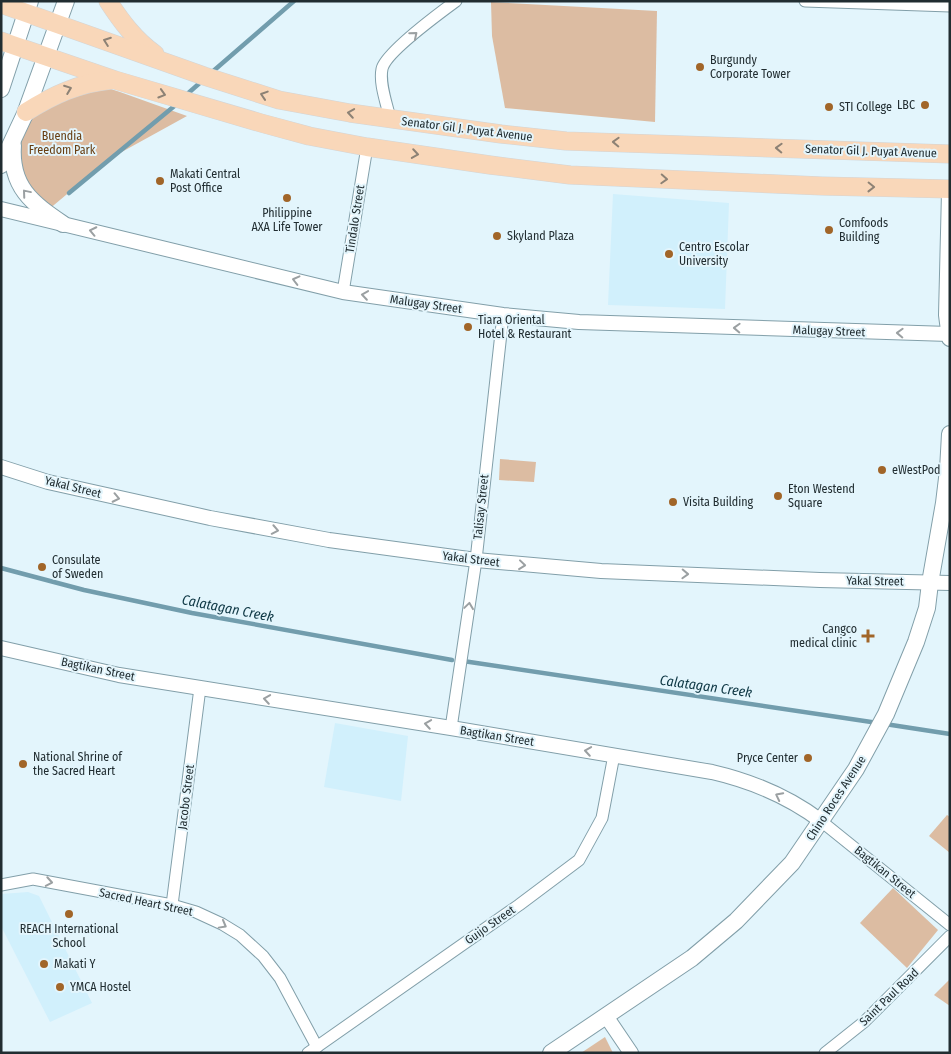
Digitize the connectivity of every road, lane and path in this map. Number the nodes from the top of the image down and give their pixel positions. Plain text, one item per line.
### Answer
1 (66, 1) edge
2 (108, 1) edge
3 (456, 1) edge
4 (805, 1) edge
5 (1, 4) edge
6 (950, 6) edge
7 (28, 7) edge
8 (59, 24) junction
9 (9, 44) edge
10 (47, 56) junction
11 (170, 64) junction
12 (115, 80) junction
13 (1, 89) edge
14 (26, 112) junction
15 (390, 119) junction
16 (13, 141) junction
17 (367, 147) junction
18 (950, 154) edge
19 (1, 165) edge
20 (950, 190) edge
21 (1, 209) edge
22 (63, 224) junction
23 (343, 292) junction
24 (503, 315) junction
25 (949, 335) edge
26 (950, 434) edge
27 (1, 467) edge
28 (476, 560) junction
29 (930, 582) junction
30 (950, 583) edge
31 (1, 648) edge
32 (200, 688) junction
33 (451, 728) junction
34 (614, 755) junction
35 (821, 821) junction
36 (1, 885) edge
37 (172, 905) junction
38 (950, 926) edge
39 (950, 936) edge
40 (606, 1016) junction
41 (313, 1050) edge
42 (551, 1053) edge
43 (630, 1053) edge
44 (825, 1053) edge

1 - 8 main road
2 - 11 main road
15 -> 3 street
4 - 6 street
5 - 7 main road, Senator Gil J. Puyat Avenue
7 - 8 main road, Senator Gil J. Puyat Avenue
7 - 9 main road
8 - 10 main road
11 -> 8 main road, Senator Gil J. Puyat Avenue
9 - 10 main road
9 - 13 main road
10 - 12 main road
10 - 14 main road
15 -> 11 main road, Senator Gil J. Puyat Avenue
14 -> 12 main road
12 -> 17 main road
14 - 16 main road
18 -> 15 main road, Senator Gil J. Puyat Avenue
16 - 19 main road
22 -> 16 main road
17 -> 20 main road
17 - 23 street, Tindalo Street
20 - 25 main road
21 - 22 street, Malugay Street
23 -> 22 street, Malugay Street
24 -> 23 street, Malugay Street
25 -> 24 street, Malugay Street
24 - 28 street, Talisay Street
26 - 29 main road, Chino Roces Avenue
27 -> 28 street, Yakal Street
28 -> 29 street, Yakal Street
33 -> 28 street, Talisay Street
29 - 30 street, Yakal Street
29 - 35 main road, Chino Roces Avenue
31 - 32 street, Bagtikan Street
33 -> 32 street, Bagtikan Street
32 - 37 street, Jacobo Street
34 -> 33 street, Bagtikan Street
35 -> 34 street, Bagtikan Street
34 - 41 street, Guijo Street
35 - 38 street, Bagtikan Street
35 - 40 main road, Chino Roces Avenue
36 -> 37 street, Sacred Heart Street
37 -> 41 street, Sacred Heart Street
39 - 44 street, Saint Paul Road
40 - 42 main road, Chino Roces Avenue
40 - 43 street

